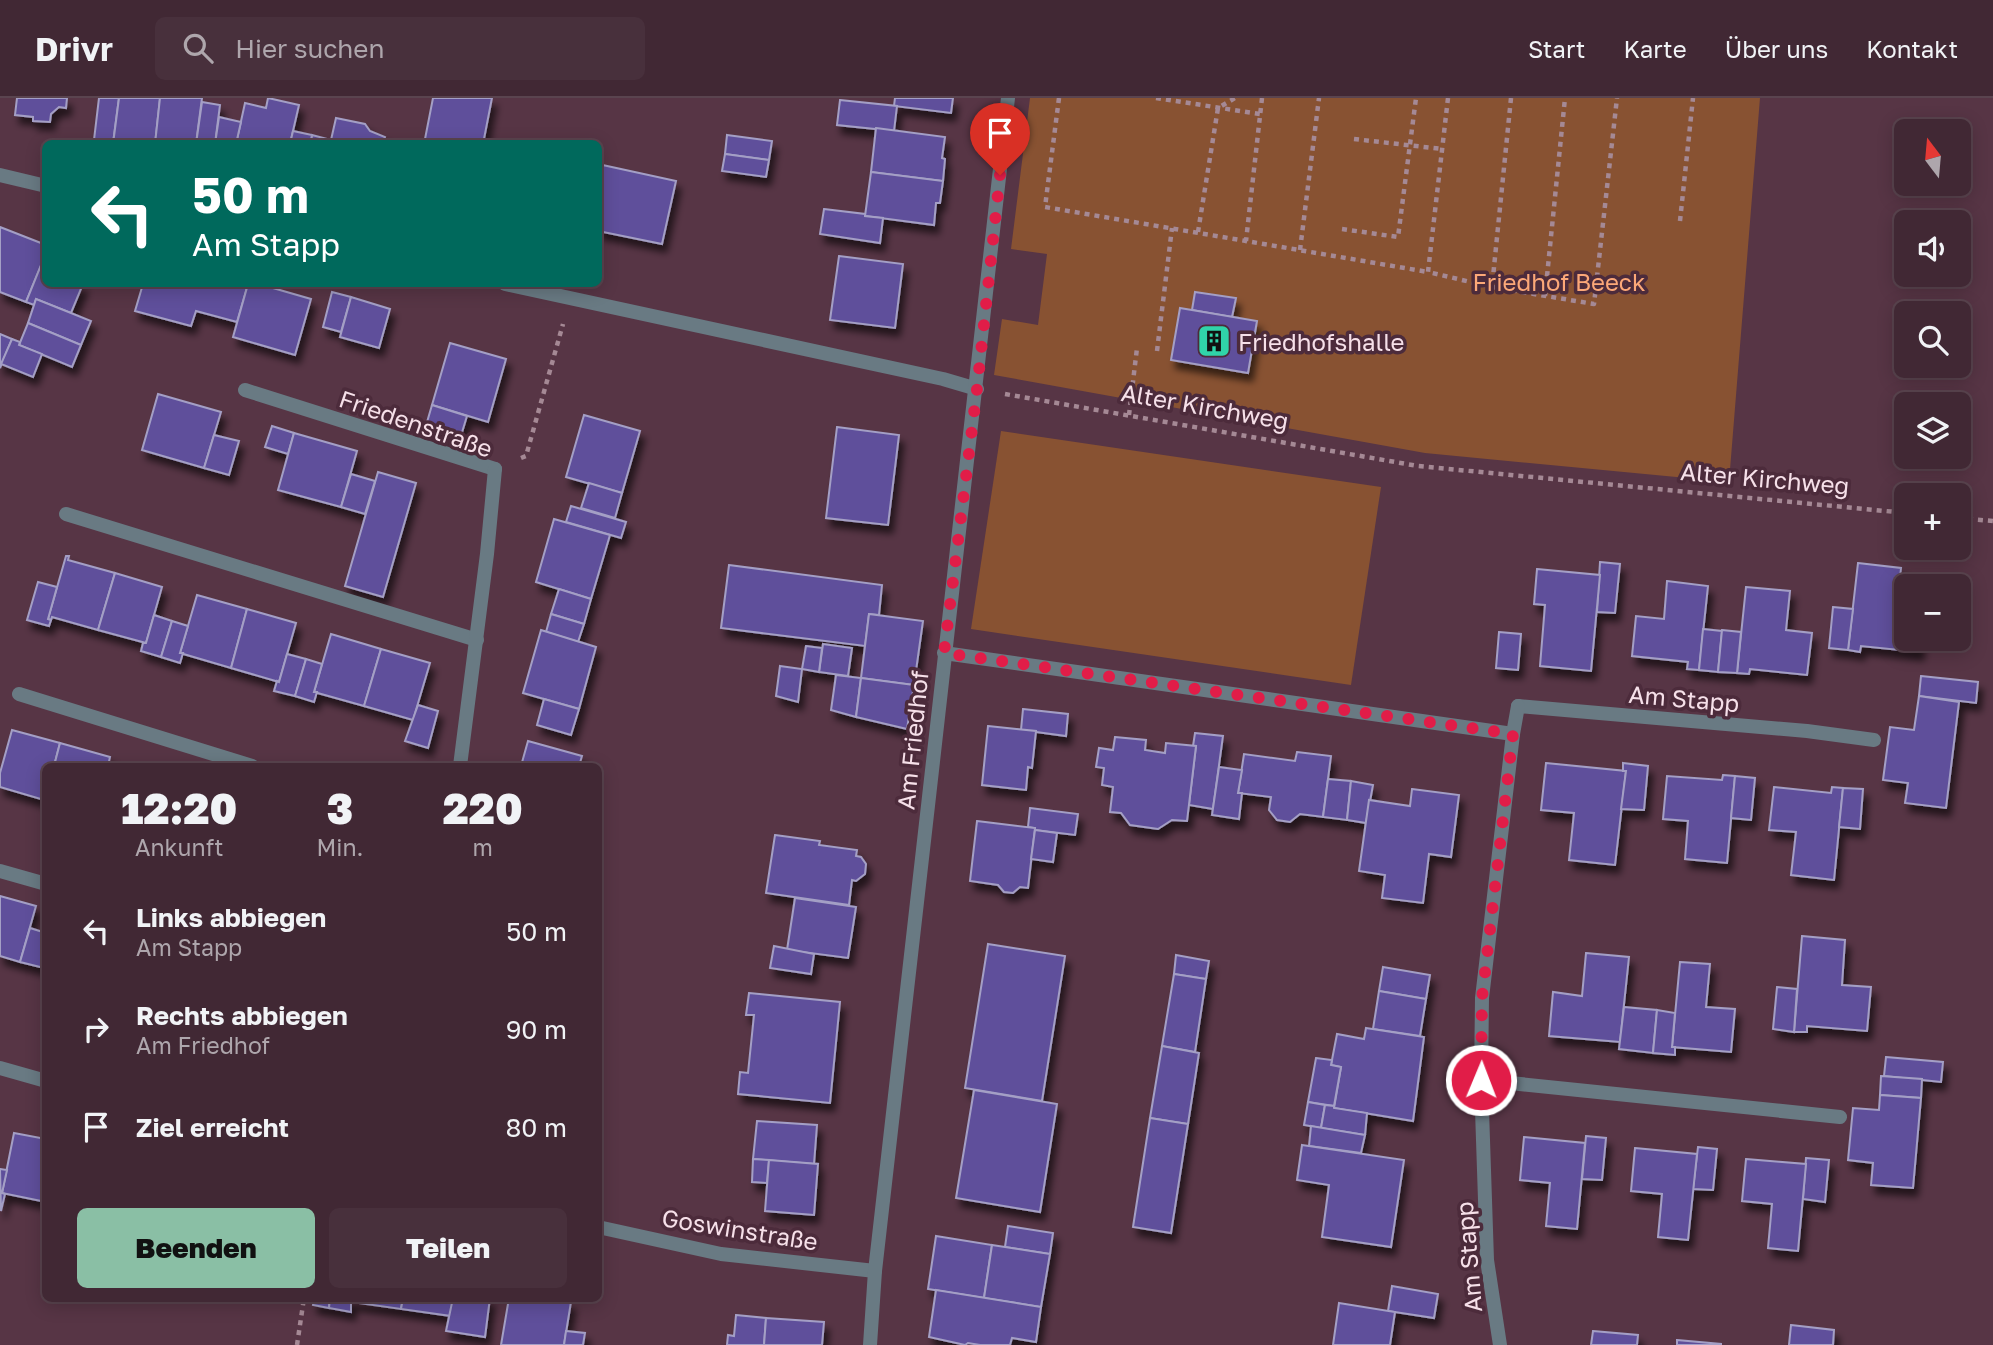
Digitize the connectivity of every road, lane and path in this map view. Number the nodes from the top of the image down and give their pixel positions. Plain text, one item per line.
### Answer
1 (1008, 98) edge
2 (1059, 98) edge
3 (1156, 98) edge
4 (1235, 98) edge
5 (1262, 98) edge
6 (1319, 98) edge
7 (1416, 98) edge
8 (1448, 98) edge
9 (1511, 98) edge
10 (1565, 98) edge
11 (1617, 98) edge
12 (1693, 98) edge
13 (1218, 108) junction
14 (1260, 114) junction
15 (1354, 139) dead end
16 (1410, 146) junction
17 (1442, 149) junction
18 (0, 175) edge
19 (42, 185) edge
20 (1680, 221) dead end
21 (1172, 228) junction
22 (1342, 229) dead end
23 (1198, 233) junction
24 (1246, 241) junction
25 (1300, 250) junction
26 (1428, 272) junction
27 (519, 287) edge
28 (1492, 287) junction
29 (1545, 296) junction
30 (572, 298) junction
31 (1137, 348) dead end
32 (1157, 351) dead end
33 (977, 389) junction
34 (245, 390) dead end
35 (1129, 415) junction
36 (495, 469) junction
37 (1894, 512) edge
38 (66, 514) dead end
39 (1971, 519) edge
40 (1993, 521) edge
41 (477, 640) junction
42 (944, 653) junction
43 (19, 694) dead end
44 (1513, 734) junction
45 (1874, 740) dead end
46 (242, 763) edge
47 (460, 763) edge
48 (0, 872) edge
49 (42, 883) edge
50 (0, 1068) edge
51 (42, 1080) edge
52 (1481, 1080) junction
53 (1840, 1117) dead end
54 (602, 1228) edge
55 (875, 1271) junction
56 (303, 1302) edge
57 (297, 1345) edge
58 (870, 1345) edge
59 (1500, 1345) edge

1 - 33 street, Am Friedhof
2 - 21 path
3 - 13 path
4 - 13 path
5 - 14 path
6 - 25 path
7 - 16 path
8 - 17 path
9 - 28 path
10 - 29 path
11 - 29 path
12 - 20 path
13 - 14 path
13 - 23 path
14 - 24 path
15 - 16 path
16 - 17 path
16 - 22 path
17 - 26 path
18 - 19 street
21 - 23 path
21 - 32 path
23 - 24 path
24 - 25 path
25 - 26 path
26 - 28 path
27 - 30 street
28 - 29 path
30 - 33 street
30 - 36 path
31 - 35 path
33 - 35 path, Alter Kirchweg
33 - 42 street, Am Friedhof
34 - 36 street, Friedenstraße
35 - 37 path, Alter Kirchweg
36 - 41 street, Friedenstraße
38 - 41 street
39 - 40 path
41 - 47 street, Friedenstraße
42 - 44 street
42 - 55 street, Am Friedhof
43 - 46 street
44 - 45 street, Am Stapp
44 - 52 street, Am Stapp
48 - 49 street
50 - 51 street
52 - 53 street
52 - 59 street, Am Stapp
54 - 55 street, Goswinstraße
55 - 58 street, Am Friedhof
56 - 57 path

